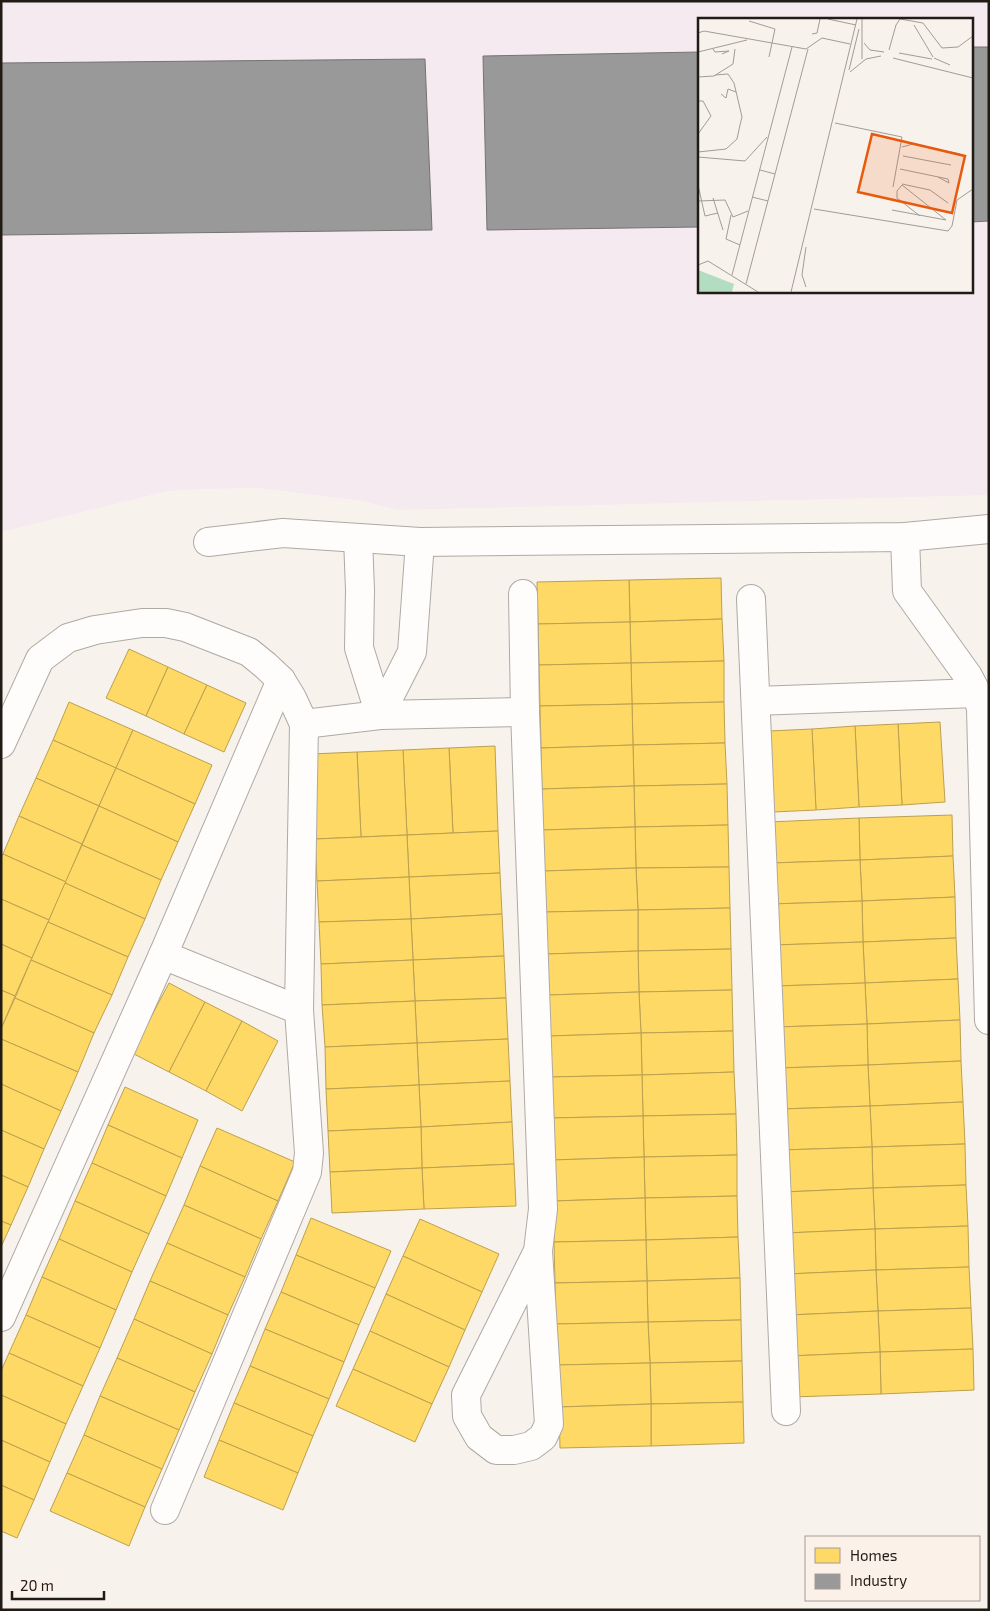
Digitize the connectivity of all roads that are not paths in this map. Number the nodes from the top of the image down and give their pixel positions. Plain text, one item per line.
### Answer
1 (989, 529) edge
2 (904, 537) junction
3 (358, 538) junction
4 (208, 542) dead end
5 (420, 542) junction
6 (523, 594) dead end
7 (751, 599) dead end
8 (281, 680) junction
9 (977, 694) junction
10 (756, 701) junction
11 (526, 712) junction
12 (380, 715) junction
13 (304, 724) junction
14 (1, 744) edge
15 (163, 955) junction
16 (299, 1010) junction
17 (989, 1020) edge
18 (538, 1251) junction
19 (1, 1317) edge
20 (786, 1411) dead end
21 (166, 1510) dead end

1 - 2 street
2 - 5 street
2 - 9 street
3 - 4 street
3 - 5 street
3 - 12 street
5 - 12 street
6 - 11 street
7 - 10 street
8 - 13 street
8 - 14 street
8 - 15 street
9 - 10 street
9 - 17 street
10 - 20 street
11 - 12 street
11 - 18 street
12 - 13 street
13 - 16 street
15 - 16 street
15 - 19 street
16 - 21 street
18 - 18 street

